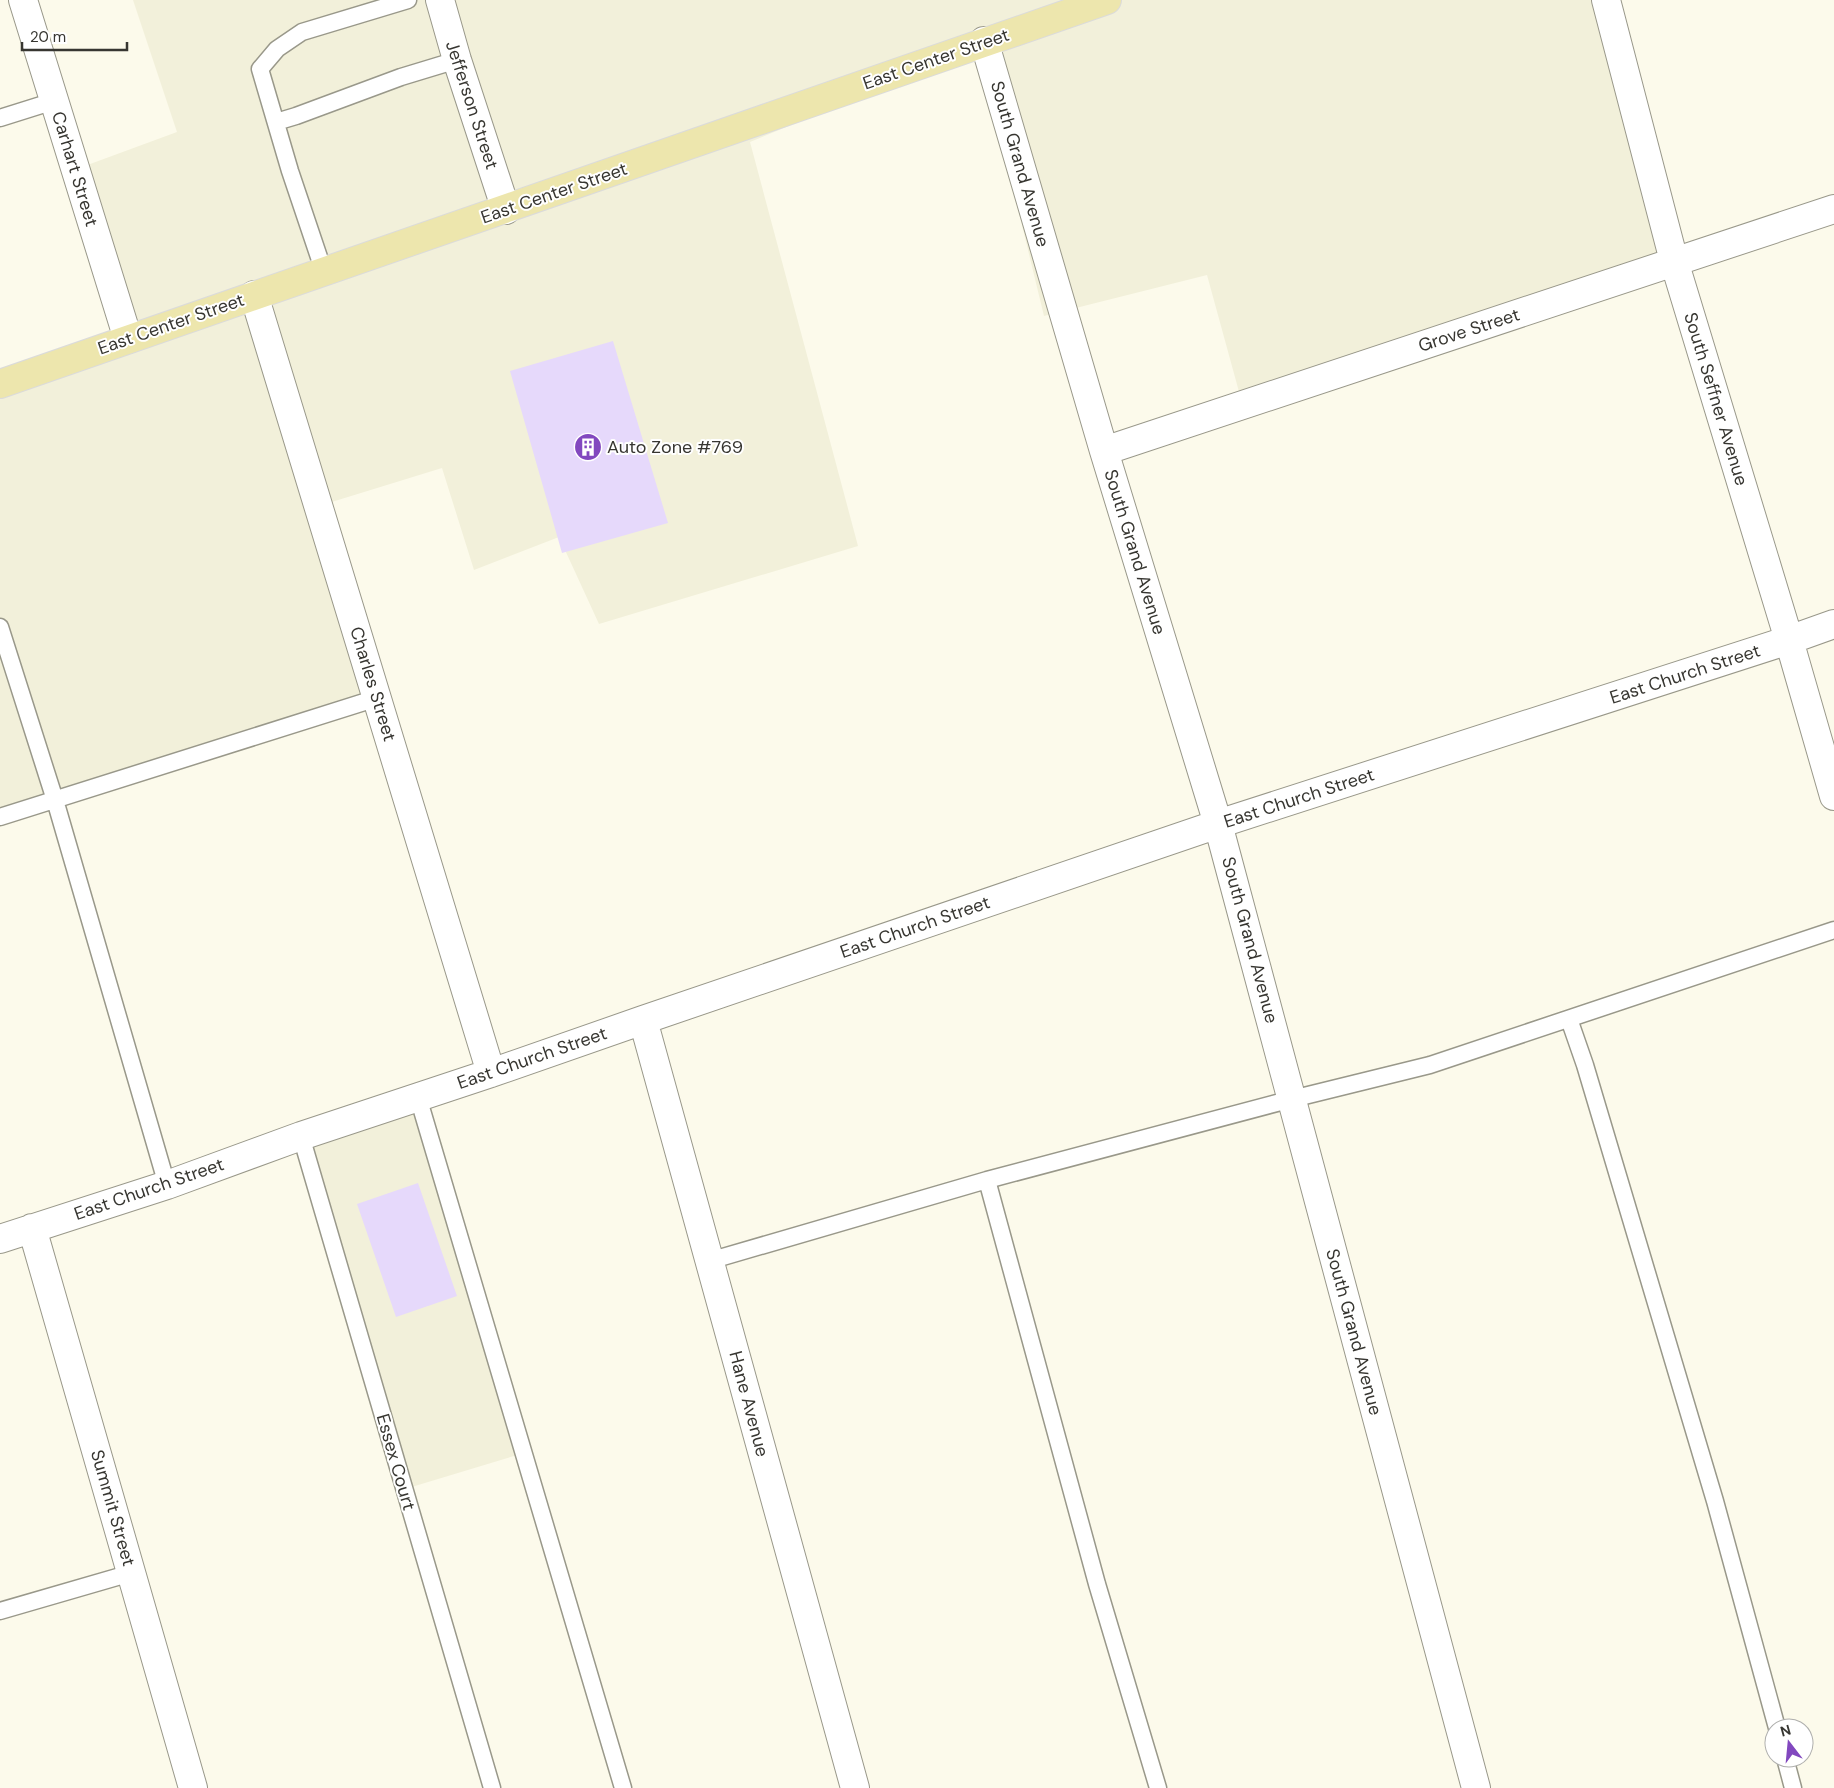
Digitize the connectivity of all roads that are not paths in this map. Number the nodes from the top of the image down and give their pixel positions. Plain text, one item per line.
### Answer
1 (23, 0) edge
2 (408, 0) edge
3 (440, 0) edge
4 (1107, 0) edge
5 (1606, 0) edge
6 (1060, 8) edge
7 (984, 41) junction
8 (457, 60) junction
9 (54, 101) junction
10 (0, 118) edge
11 (276, 122) junction
12 (1834, 209) edge
13 (506, 210) junction
14 (1674, 261) junction
15 (324, 272) junction
16 (254, 295) junction
17 (128, 339) junction
18 (0, 384) edge
19 (1104, 451) junction
20 (1834, 624) edge
21 (0, 627) edge
22 (1789, 640) junction
23 (377, 698) junction
24 (1834, 796) edge
25 (55, 800) junction
26 (0, 817) edge
27 (1218, 824) junction
28 (1834, 930) edge
29 (1568, 1019) junction
30 (643, 1020) junction
31 (491, 1073) junction
32 (418, 1097) junction
33 (1292, 1099) junction
34 (301, 1136) junction
35 (987, 1180) junction
36 (167, 1185) junction
37 (32, 1228) junction
38 (0, 1239) edge
39 (709, 1261) junction
40 (131, 1573) junction
41 (0, 1611) edge
42 (1774, 1718) edge
43 (1788, 1768) edge
44 (193, 1788) edge
45 (492, 1788) edge
46 (623, 1788) edge
47 (855, 1788) edge
48 (1158, 1788) edge
49 (1476, 1788) edge
50 (1793, 1788) edge

1 - 9 street, Carhart Street
2 - 11 lane
3 - 8 street, Jefferson Street
4 - 6 main road, East Center Street
5 - 14 street, South Seffner Avenue
6 - 7 main road, East Center Street
7 - 13 main road, East Center Street
7 - 19 street, South Grand Avenue
8 - 11 lane
8 - 13 street, Jefferson Street
9 - 10 lane
9 - 17 street, Carhart Street
11 - 15 lane
12 - 14 street, Grove Street
13 - 15 main road, East Center Street
14 - 19 street, Grove Street
14 - 22 street, South Seffner Avenue
15 - 16 main road, East Center Street
16 - 17 main road, East Center Street
16 - 23 street, Charles Street
17 - 18 main road, East Center Street
19 - 27 street, South Grand Avenue
20 - 22 street, East Church Street
21 - 25 lane
22 - 24 street, South Seffner Avenue
22 - 27 street, East Church Street
23 - 25 lane
23 - 31 street, Charles Street
25 - 26 lane
25 - 36 lane
27 - 30 street, East Church Street
27 - 33 street, South Grand Avenue
28 - 29 lane
29 - 33 lane
29 - 42 lane
30 - 31 street, East Church Street
30 - 39 street, Hane Avenue
31 - 32 street, East Church Street
32 - 34 street, East Church Street
32 - 46 lane
33 - 35 lane
33 - 49 street, South Grand Avenue
34 - 36 street, East Church Street
34 - 45 lane, Essex Court
35 - 39 lane
35 - 48 lane
36 - 37 street, East Church Street
37 - 38 street, East Church Street
37 - 40 street, Summit Street
39 - 47 street, Hane Avenue
40 - 41 lane
40 - 44 street, Summit Street
43 - 50 lane

